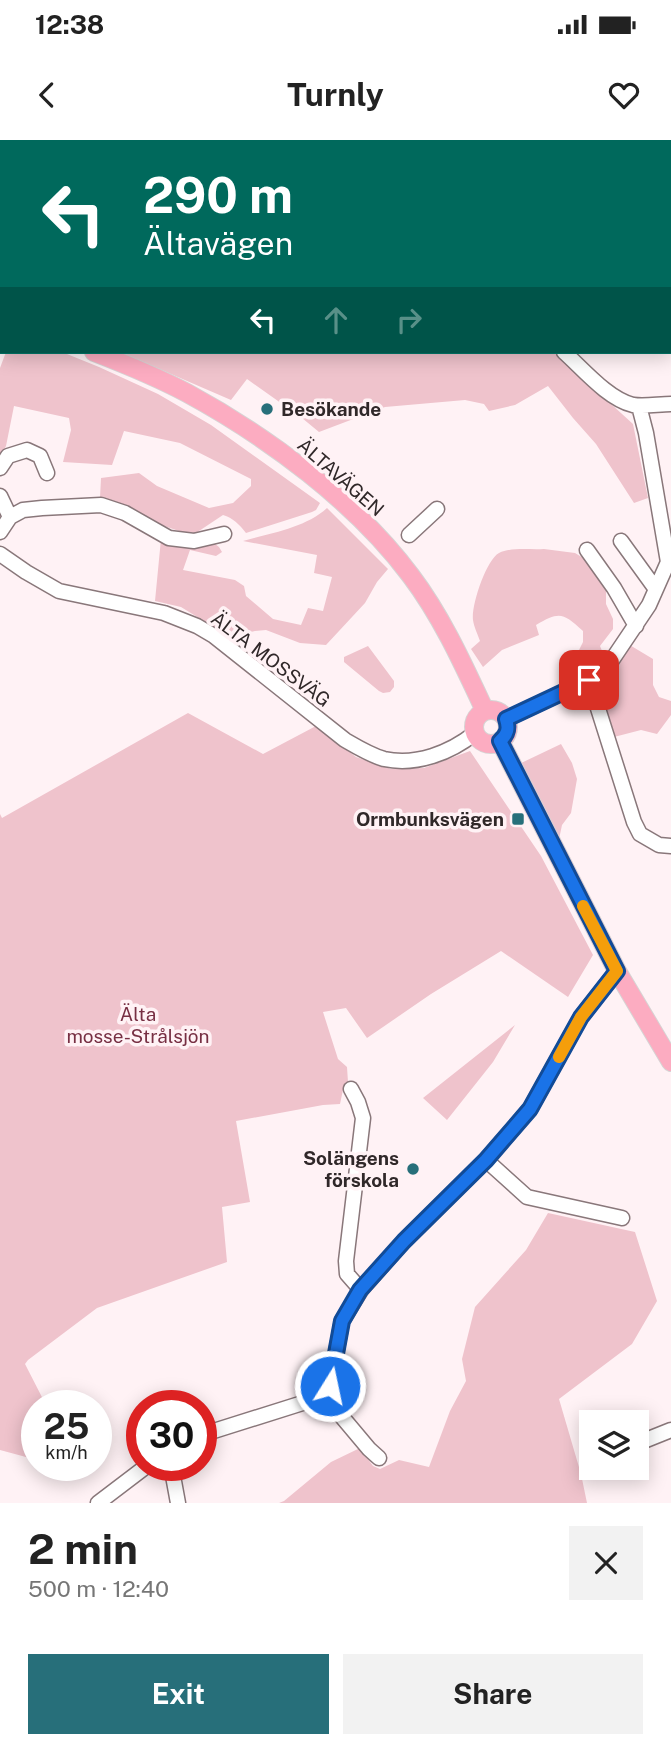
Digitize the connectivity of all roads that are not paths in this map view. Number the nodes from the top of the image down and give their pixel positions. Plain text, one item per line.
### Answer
1 (99, 354) edge
2 (566, 354) edge
3 (671, 404) edge
4 (639, 406) junction
5 (0, 468) edge
6 (47, 473) dead end
7 (0, 496) edge
8 (437, 509) dead end
9 (10, 517) junction
10 (0, 532) edge
11 (224, 534) dead end
12 (409, 535) dead end
13 (621, 541) dead end
14 (587, 550) dead end
15 (0, 554) edge
16 (669, 562) edge
17 (655, 589) junction
18 (636, 626) junction
19 (589, 680) junction
20 (485, 711) junction
21 (506, 719) junction
22 (475, 733) junction
23 (500, 741) junction
24 (671, 846) edge
25 (617, 971) junction
26 (671, 1062) edge
27 (351, 1089) dead end
28 (486, 1160) junction
29 (622, 1218) dead end
30 (360, 1290) junction
31 (322, 1393) junction
32 (217, 1430) edge
33 (671, 1430) edge
34 (649, 1439) edge
35 (379, 1458) dead end
36 (127, 1481) edge
37 (174, 1481) edge
38 (98, 1503) edge
39 (178, 1503) edge

1 - 20 main road, ÄLTAVÄGEN
2 - 4 street
3 - 4 street
4 - 16 street
5 - 6 street
7 - 9 street
8 - 12 street
9 - 10 street
9 - 11 street
13 - 17 street
14 - 18 street
15 - 22 street, ÄLTA MOSSVÄG
16 - 17 street
17 - 18 street
18 - 19 street
19 - 21 street
19 - 24 street
20 - 21 main road
20 - 22 main road
21 - 23 main road
22 - 23 main road
23 - 25 main road
25 - 26 main road
25 - 28 street
27 - 30 street
28 - 29 street
28 - 30 street
30 - 31 street
31 - 32 street
31 - 35 street
33 - 34 street
36 - 38 street
37 - 39 street

